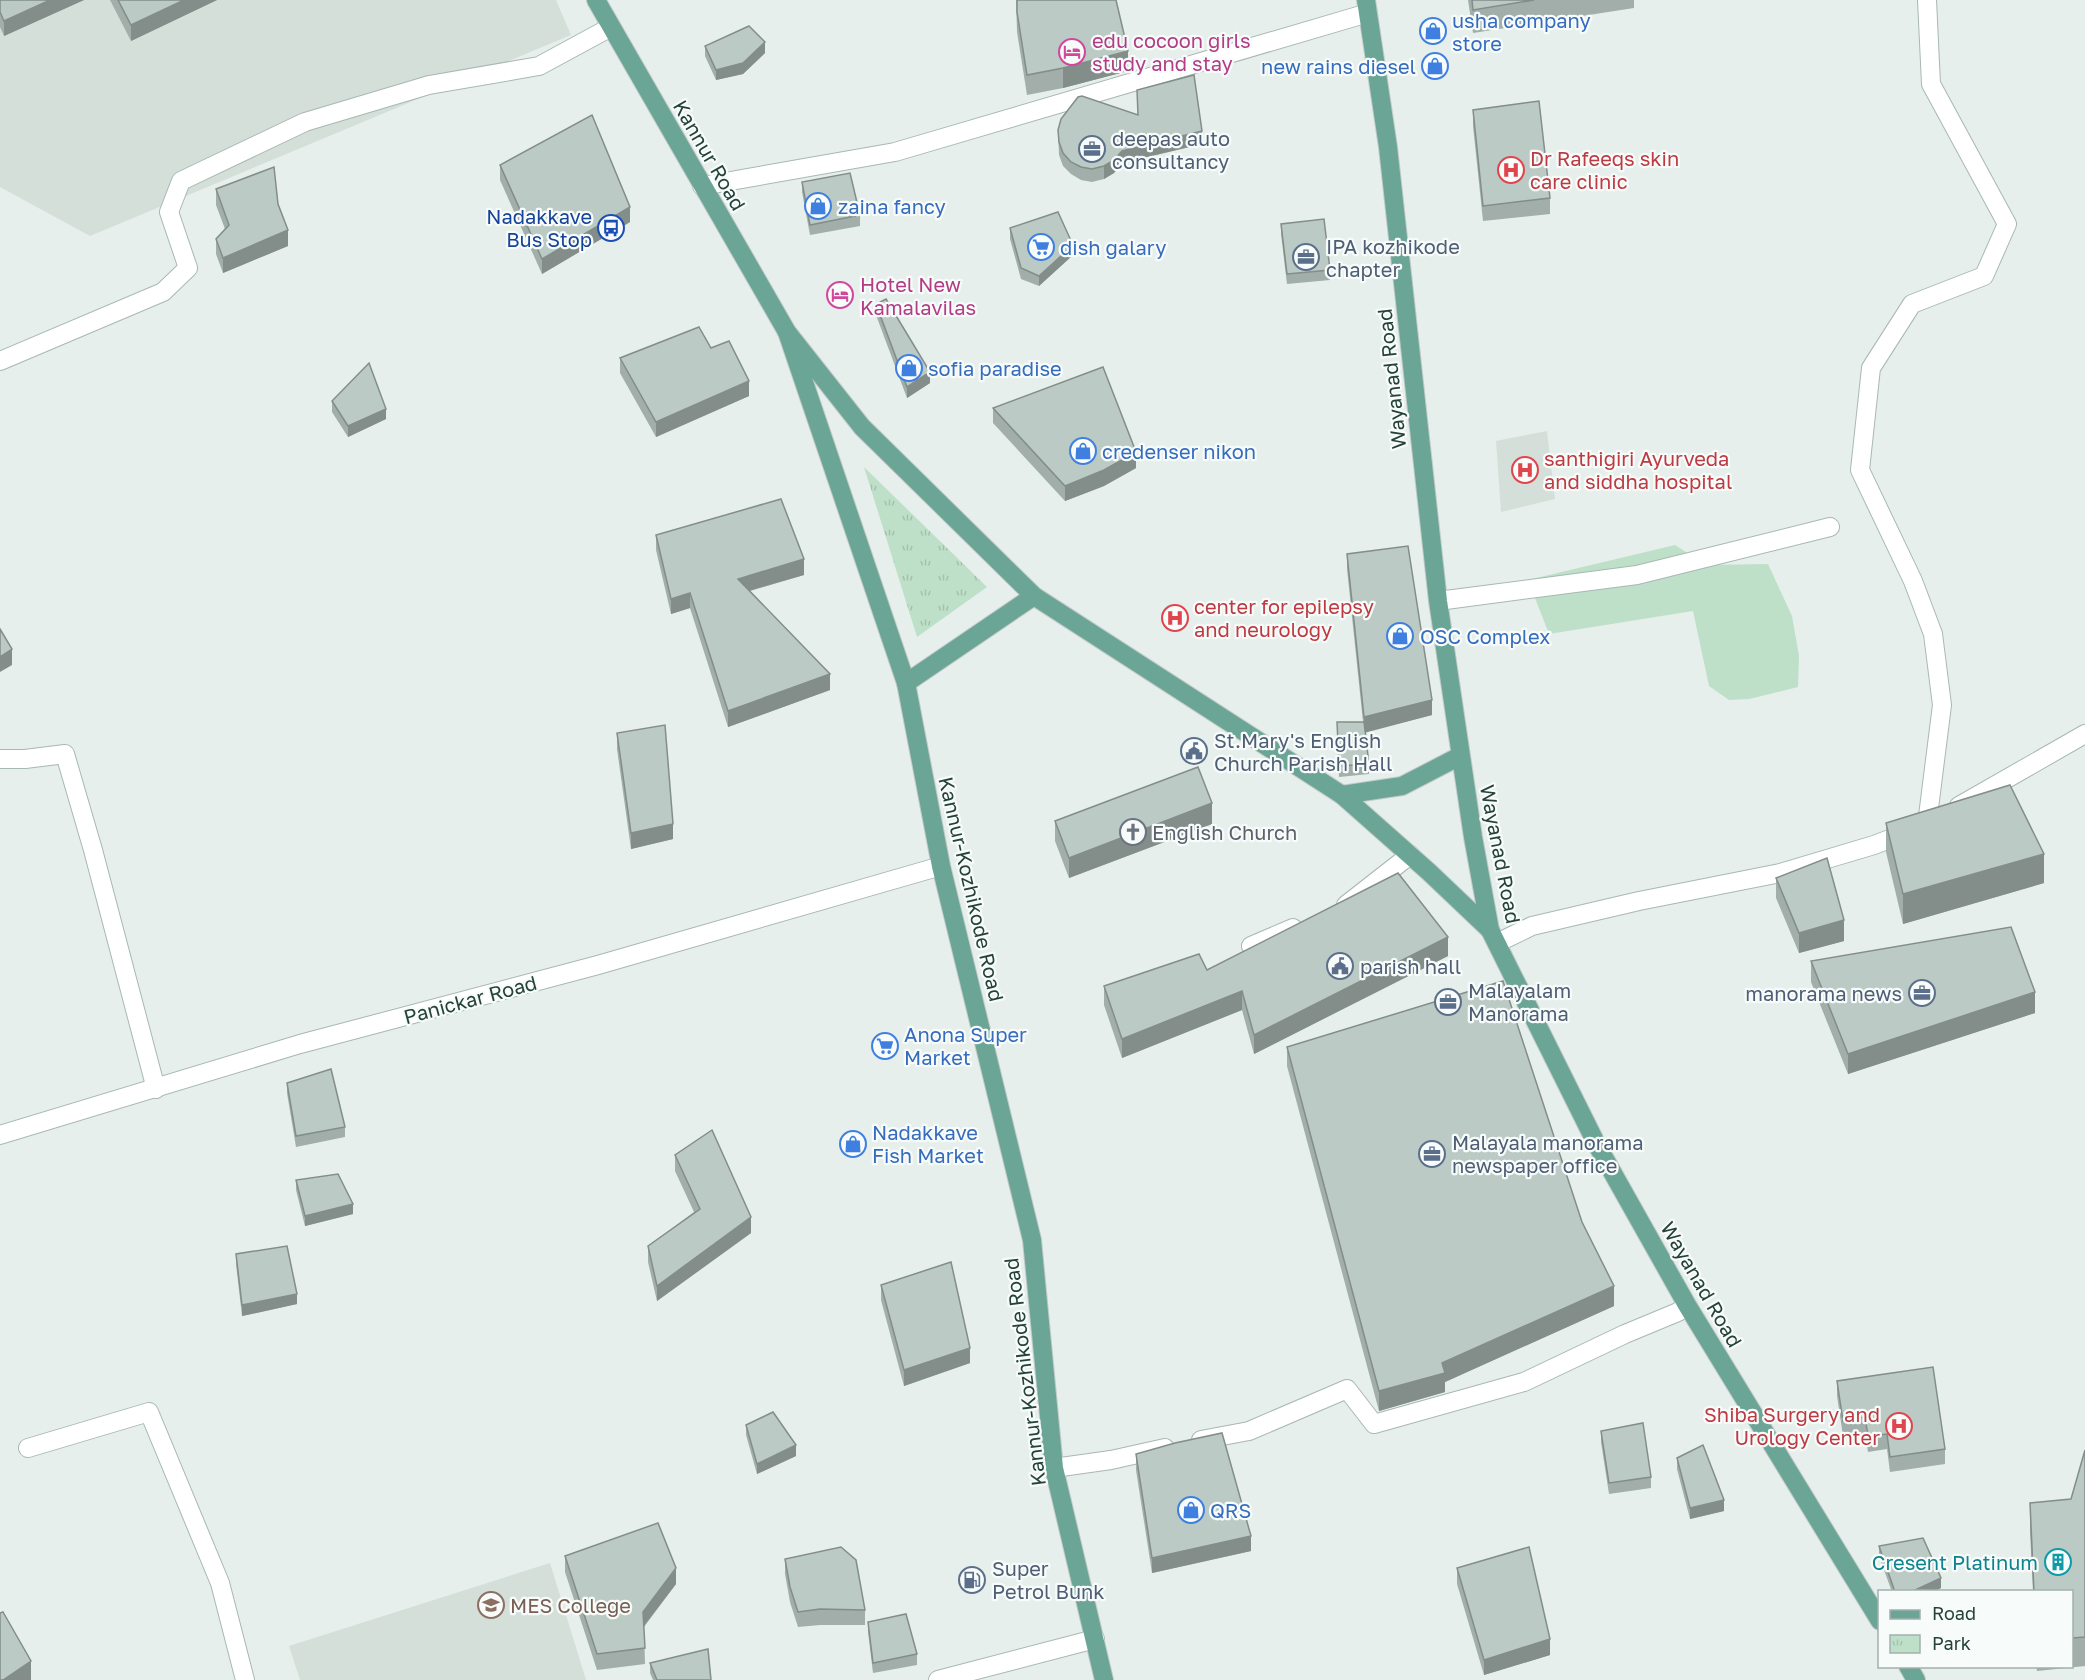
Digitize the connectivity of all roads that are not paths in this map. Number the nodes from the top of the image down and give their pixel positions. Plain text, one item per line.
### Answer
1 (596, 0) edge
2 (1927, 0) edge
3 (1367, 6) edge
4 (611, 27) junction
5 (702, 186) junction
6 (787, 332) junction
7 (0, 361) edge
8 (1830, 527) dead end
9 (1034, 596) junction
10 (1438, 601) junction
11 (906, 683) junction
12 (2085, 734) edge
13 (1460, 756) junction
14 (0, 759) edge
15 (1341, 795) junction
16 (1927, 825) junction
17 (1410, 855) junction
18 (941, 866) junction
19 (1325, 914) edge
20 (1304, 923) edge
21 (1493, 937) junction
22 (1251, 946) edge
23 (156, 1089) junction
24 (0, 1135) edge
25 (1687, 1305) junction
26 (28, 1448) dead end
27 (1054, 1468) junction
28 (1878, 1618) edge
29 (1095, 1639) junction
30 (245, 1680) edge
31 (938, 1680) edge
32 (1104, 1680) edge

1 - 4 main road, Kannur Road
2 - 16 street
3 - 5 street
3 - 10 main road, Wayanad Road
4 - 5 main road, Kannur Road
4 - 7 street
5 - 6 main road, Kannur Road
6 - 9 main road
6 - 11 main road, Kannur-Kozhikode Road
8 - 10 street
9 - 11 main road
9 - 15 main road
10 - 13 main road, Wayanad Road
11 - 18 main road, Kannur-Kozhikode Road
12 - 16 street
13 - 15 main road
13 - 21 main road, Wayanad Road
14 - 23 street
15 - 17 main road
16 - 21 street
17 - 19 street
17 - 21 main road
18 - 23 street, Panickar Road
18 - 27 main road, Kannur-Kozhikode Road
20 - 22 street
21 - 25 main road, Wayanad Road
23 - 24 street, Panickar Road
25 - 27 street
25 - 28 main road, Wayanad Road
26 - 30 street
27 - 29 main road, Kannur-Kozhikode Road
29 - 31 street
29 - 32 main road, Kannur-Kozhikode Road

